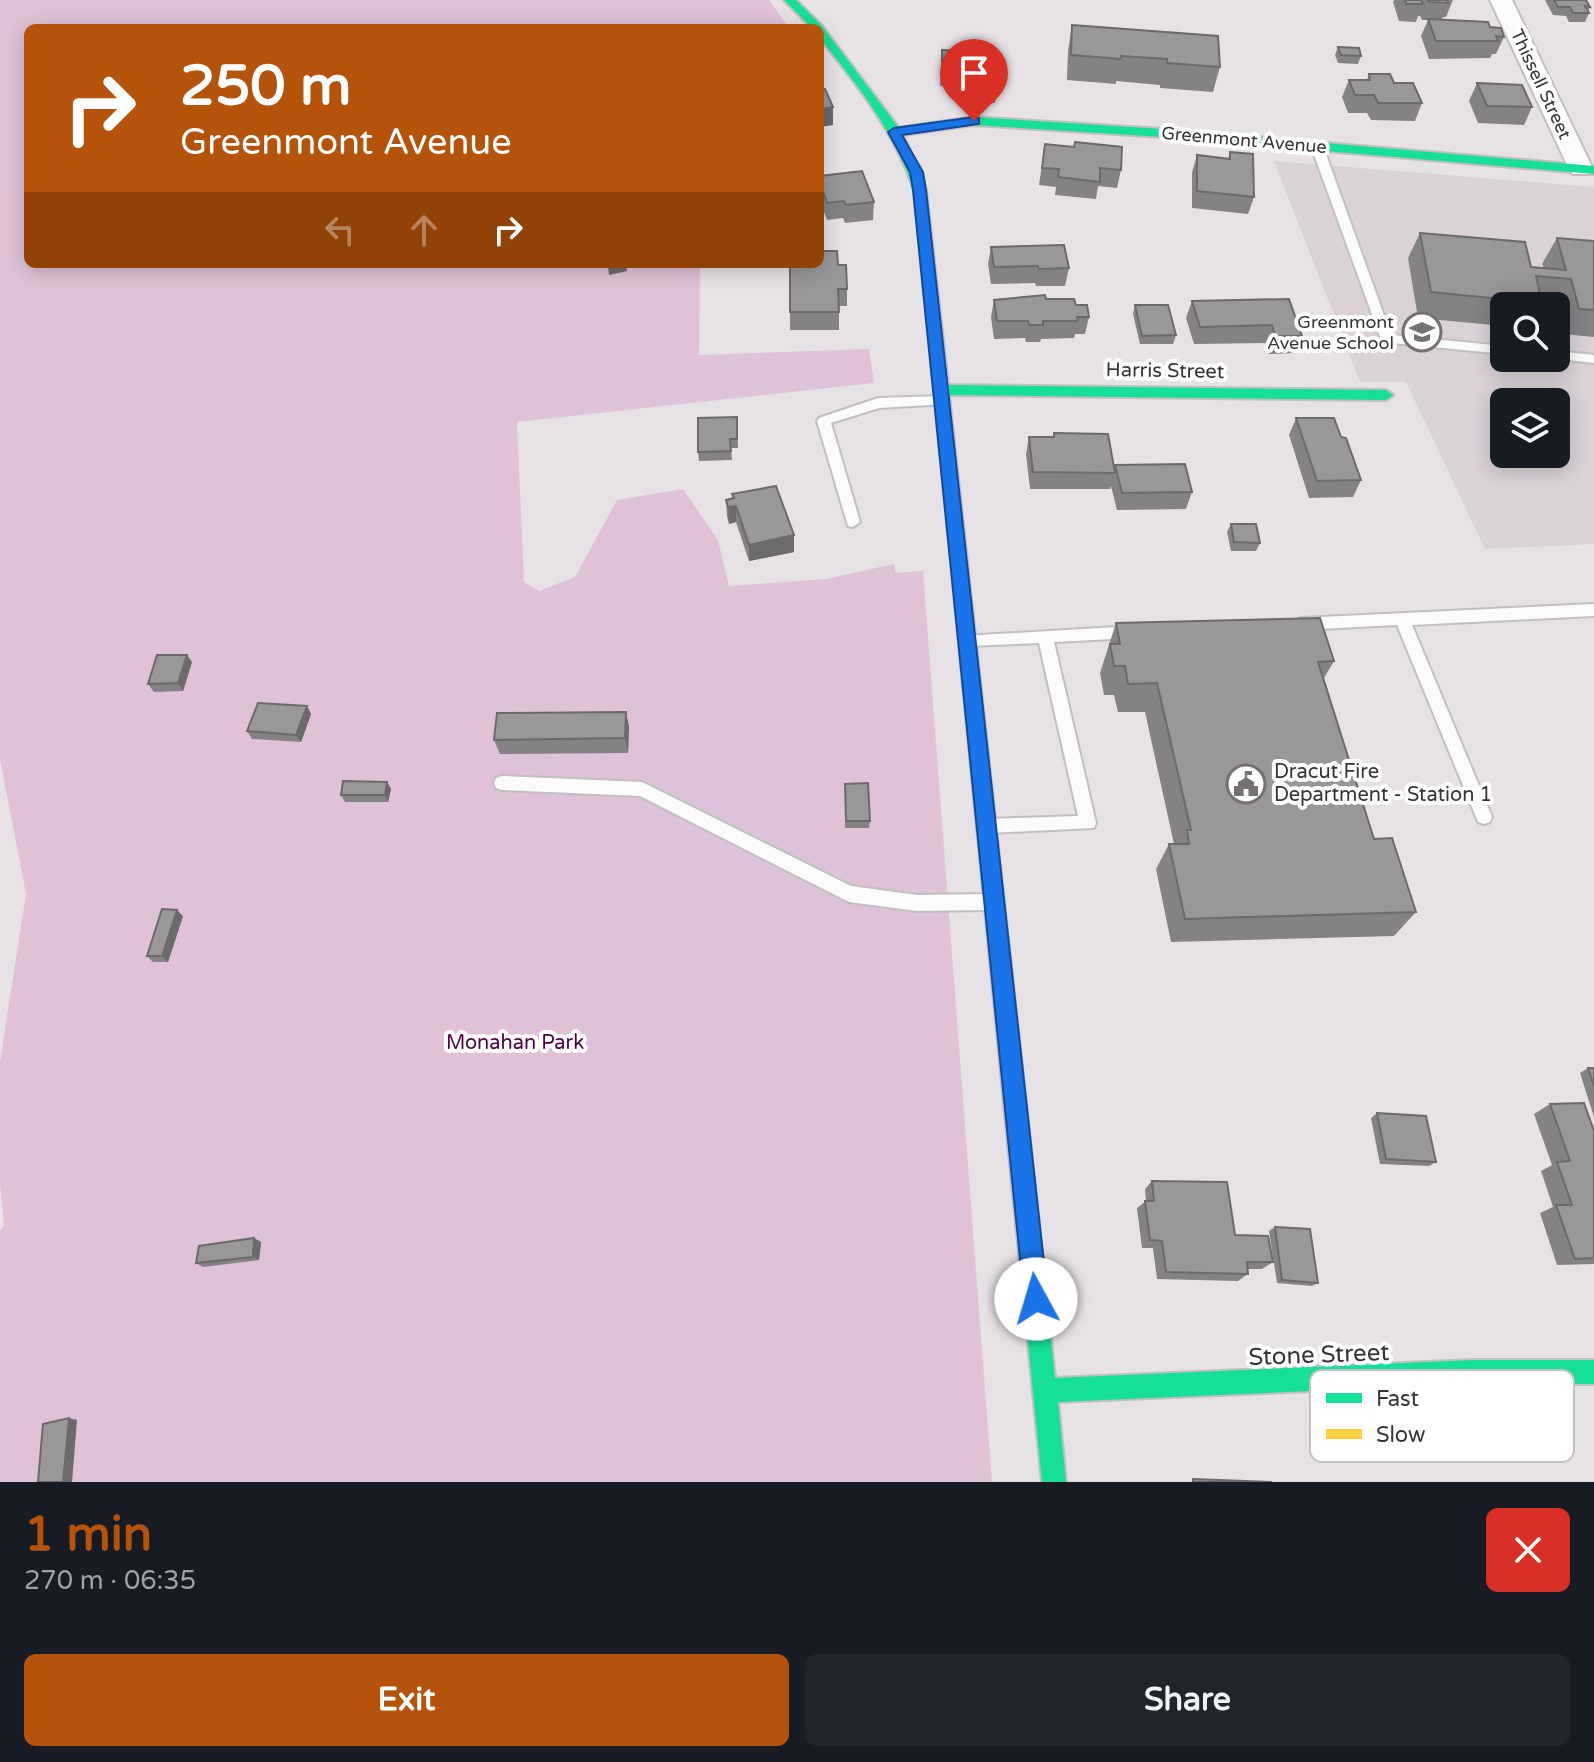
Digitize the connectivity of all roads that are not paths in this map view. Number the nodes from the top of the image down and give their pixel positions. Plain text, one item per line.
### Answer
1 (790, 0) edge
2 (1501, 0) edge
3 (814, 24) edge
4 (824, 36) edge
5 (894, 132) junction
6 (1317, 146) junction
7 (1588, 169) edge
8 (1490, 349) edge
9 (1570, 356) edge
10 (1594, 359) edge
11 (1386, 395) dead end
12 (943, 396) junction
13 (853, 522) dead end
14 (1594, 610) edge
15 (1402, 619) junction
16 (1277, 625) edge
17 (1153, 631) edge
18 (1045, 636) junction
19 (968, 640) junction
20 (502, 783) dead end
21 (1484, 817) dead end
22 (988, 826) junction
23 (996, 902) junction
24 (1310, 1379) edge
25 (1046, 1390) junction
26 (1054, 1482) edge

1 - 3 main road
2 - 7 street, Thissell Street
4 - 5 main road
5 - 6 main road, Greenmont Avenue
5 - 12 main road
6 - 7 main road, Greenmont Avenue
6 - 8 lane
9 - 10 lane
11 - 12 main road, Harris Street
12 - 13 lane
12 - 19 main road
14 - 15 lane
15 - 16 lane
15 - 21 lane
17 - 18 lane
18 - 19 lane
18 - 22 lane
19 - 22 main road
20 - 23 lane
22 - 23 main road
23 - 25 main road
24 - 25 main road, Stone Street
25 - 26 main road

